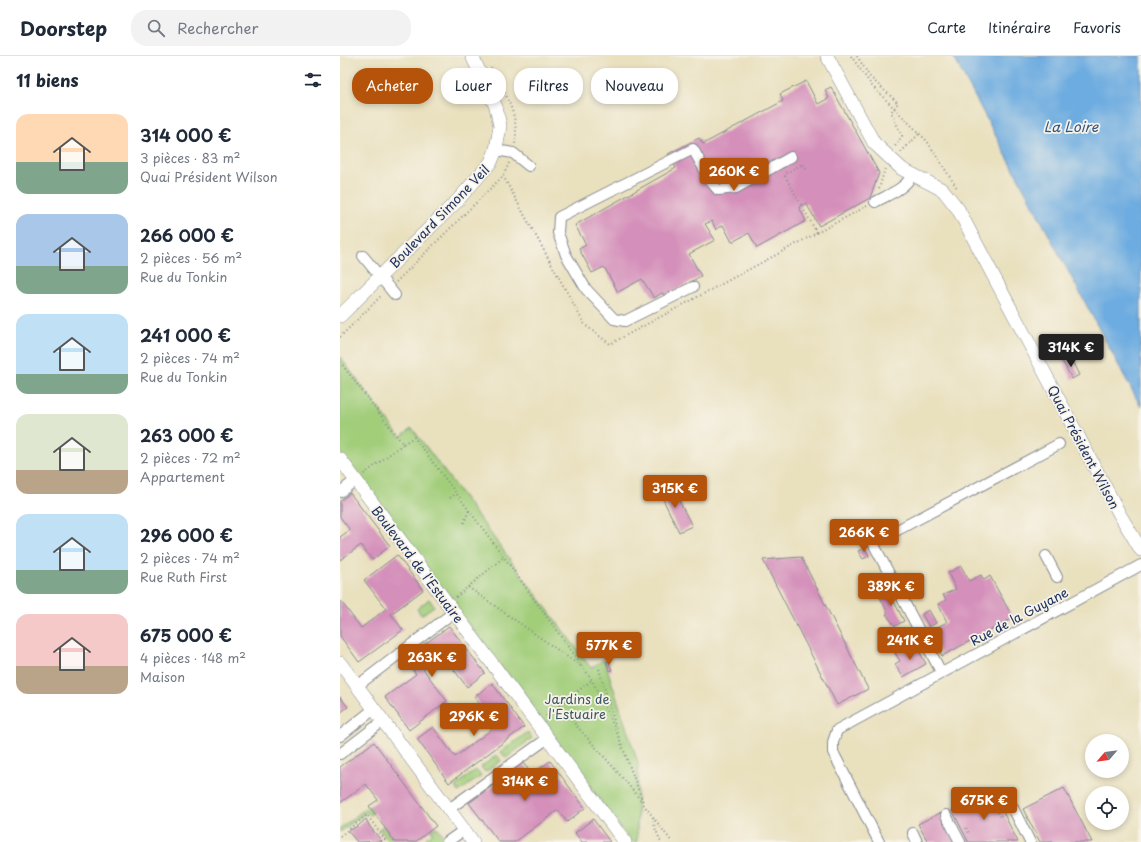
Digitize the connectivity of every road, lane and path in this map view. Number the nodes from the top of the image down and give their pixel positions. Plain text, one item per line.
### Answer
1 (472, 56) edge
2 (827, 56) edge
3 (852, 56) edge
4 (857, 56) edge
5 (894, 108) junction
6 (920, 133) dead end
7 (496, 150) junction
8 (791, 156) dead end
9 (890, 159) junction
10 (529, 166) dead end
11 (806, 169) dead end
12 (503, 176) dead end
13 (912, 176) junction
14 (875, 202) junction
15 (817, 234) junction
16 (363, 256) dead end
17 (380, 277) junction
18 (693, 287) dead end
19 (395, 295) dead end
20 (340, 316) edge
21 (340, 362) edge
22 (403, 444) junction
23 (1059, 444) dead end
24 (340, 459) edge
25 (356, 480) junction
26 (340, 492) edge
27 (456, 494) junction
28 (450, 498) dead end
29 (469, 510) junction
30 (464, 523) dead end
31 (1141, 550) edge
32 (1046, 556) dead end
33 (504, 557) junction
34 (1141, 565) edge
35 (1057, 577) dead end
36 (468, 588) junction
37 (451, 608) junction
38 (340, 663) edge
39 (584, 669) junction
40 (599, 669) dead end
41 (942, 672) junction
42 (592, 680) junction
43 (357, 686) junction
44 (560, 705) junction
45 (374, 709) junction
46 (530, 714) junction
47 (383, 722) junction
48 (618, 735) junction
49 (340, 736) edge
50 (548, 738) junction
51 (340, 754) edge
52 (1007, 796) dead end
53 (644, 805) junction
54 (449, 810) junction
55 (998, 812) dead end
56 (946, 815) dead end
57 (653, 816) junction
58 (1002, 819) dead end
59 (966, 828) dead end
60 (464, 830) junction
61 (970, 835) dead end
62 (340, 836) edge
63 (386, 841) edge
64 (381, 842) edge
65 (447, 842) edge
66 (473, 842) edge
67 (625, 842) edge
68 (661, 842) edge
69 (672, 842) edge
70 (879, 842) edge
71 (960, 842) edge
72 (1030, 842) edge

1 - 7 main road, Boulevard Simone Veil
2 - 9 main road, Quai Président Wilson
3 - 5 path
4 - 5 path
5 - 9 path
6 - 9 path
7 - 10 street
7 - 17 main road, Boulevard Simone Veil
8 - 18 street
9 - 13 main road, Quai Président Wilson
9 - 14 path
11 - 15 path
12 - 15 path
13 - 14 street
13 - 31 main road, Quai Président Wilson
14 - 15 path
16 - 17 street
17 - 19 street
17 - 20 main road, Boulevard Simone Veil
21 - 22 path
22 - 25 path
22 - 27 path
23 - 41 street
24 - 25 main road, Boulevard de l'Estuaire
25 - 26 street
25 - 37 main road, Boulevard de l'Estuaire
27 - 28 path
27 - 29 path
29 - 30 path
29 - 33 path
32 - 35 street
33 - 36 path
33 - 39 path
34 - 41 street, Rue de la Guyane
36 - 37 path
36 - 39 path
37 - 43 street
37 - 46 main road, Boulevard de l'Estuaire
38 - 43 main road
39 - 42 path
40 - 48 path
41 - 70 street, Rue de la Guyane
42 - 44 path
42 - 48 path
43 - 45 main road
44 - 46 path
44 - 53 path
45 - 47 main road
45 - 49 street
46 - 50 main road, Boulevard de l'Estuaire
47 - 51 street
47 - 54 main road
48 - 53 path
50 - 54 street
50 - 67 main road, Boulevard de l'Estuaire
52 - 72 street
53 - 57 path
54 - 60 main road
55 - 58 path
56 - 71 street
57 - 68 path
57 - 69 path
59 - 61 path
60 - 65 street
60 - 66 main road
62 - 63 path
63 - 64 path

